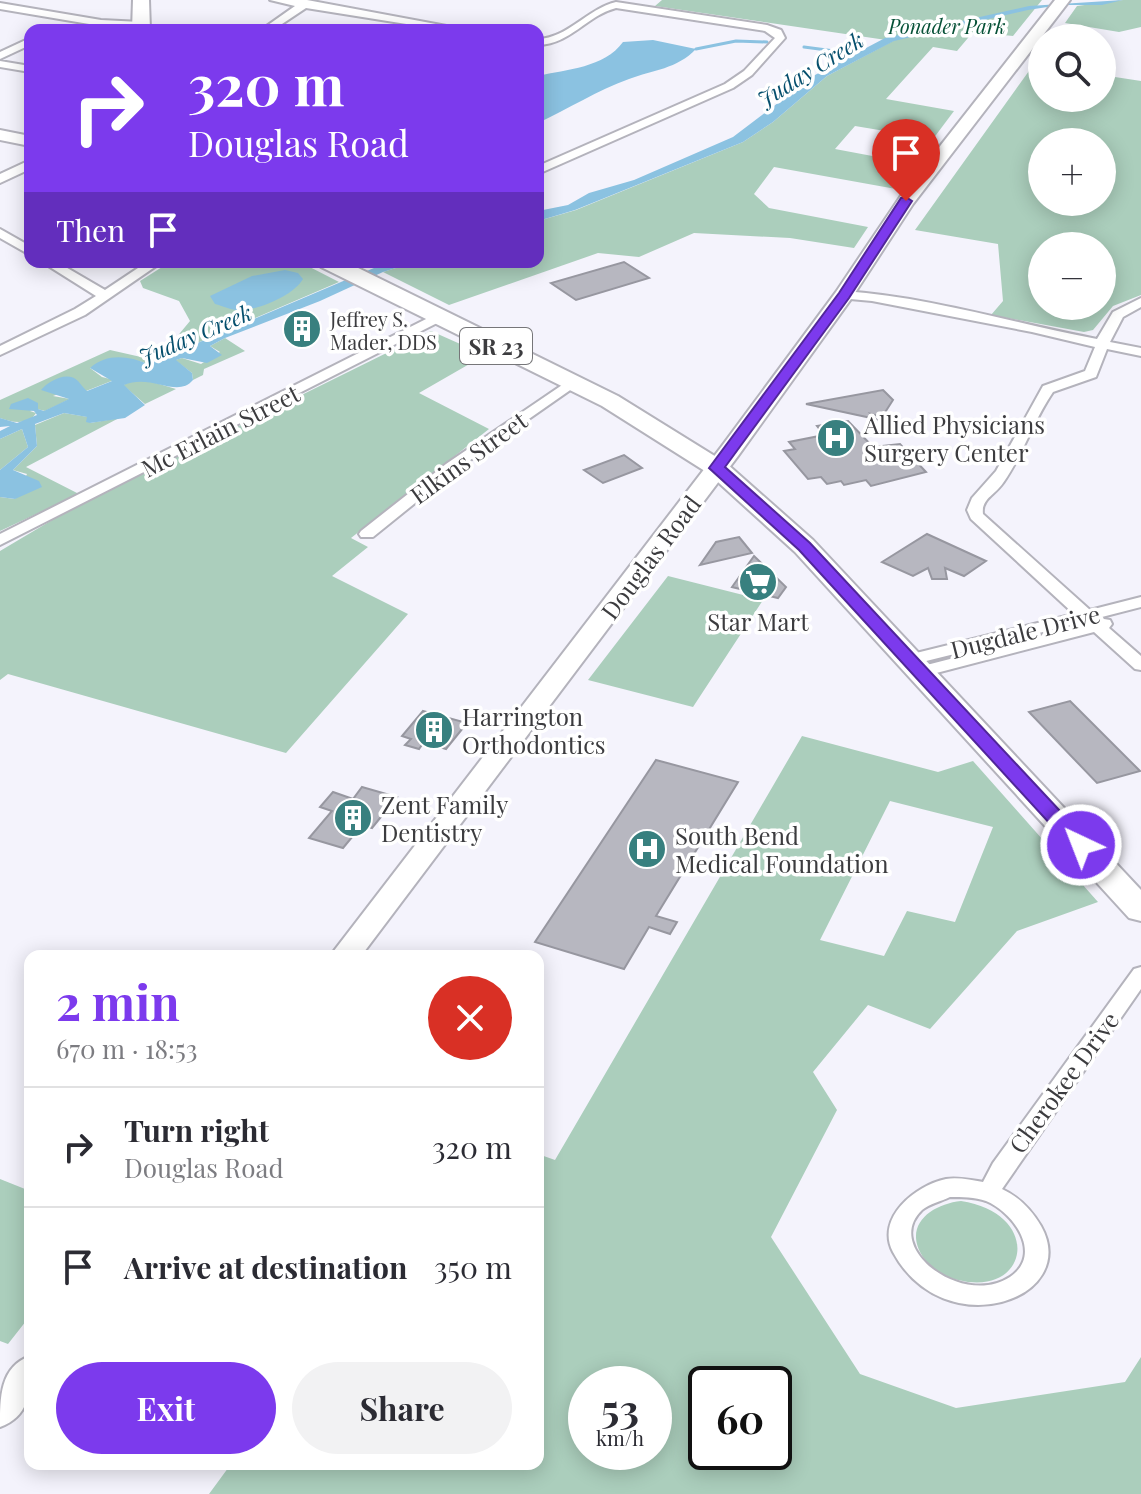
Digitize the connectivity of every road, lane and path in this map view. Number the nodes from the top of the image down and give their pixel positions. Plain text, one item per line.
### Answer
1 (141, 0) edge
2 (275, 0) edge
3 (361, 1) edge
4 (308, 2) edge
5 (0, 6) edge
6 (1058, 7) edge
7 (345, 11) junction
8 (72, 19) junction
9 (62, 24) edge
10 (110, 24) edge
11 (141, 24) edge
12 (275, 24) edge
13 (426, 24) edge
14 (544, 42) edge
15 (24, 44) edge
16 (0, 56) edge
17 (0, 64) edge
18 (24, 68) edge
19 (0, 135) edge
20 (24, 140) edge
21 (24, 167) edge
22 (544, 167) edge
23 (0, 179) edge
24 (0, 233) edge
25 (24, 247) edge
26 (58, 268) edge
27 (147, 268) edge
28 (341, 268) edge
29 (844, 295) junction
30 (106, 296) junction
31 (1141, 302) edge
32 (438, 317) junction
33 (1101, 344) junction
34 (0, 351) edge
35 (1141, 352) edge
36 (571, 383) junction
37 (717, 468) junction
38 (367, 534) dead end
39 (0, 540) edge
40 (1141, 602) edge
41 (1141, 615) edge
42 (1092, 621) junction
43 (1141, 665) edge
44 (915, 666) junction
45 (1141, 910) edge
46 (350, 950) edge
47 (1141, 974) edge
48 (988, 1193) junction
49 (24, 1379) edge
50 (0, 1411) edge

1 - 11 main road
2 - 4 street
3 - 7 street
4 - 7 street
4 - 12 street
5 - 8 street
6 - 29 street, Douglas Road
7 - 13 street
8 - 9 street
8 - 10 street
14 - 22 street
15 - 16 street
17 - 18 street
19 - 20 street
21 - 23 street
24 - 25 street
26 - 30 street
27 - 30 street
28 - 32 main road, SR 23
29 - 33 street
29 - 37 street, Douglas Road
30 - 34 street
31 - 33 street
32 - 36 main road, SR 23
32 - 39 street, Mc Erlain Street
33 - 35 street
33 - 42 street
36 - 37 main road, SR 23
36 - 38 street, Elkins Street
37 - 44 main road, SR 23
37 - 46 street, Douglas Road
40 - 42 street, Dugdale Drive
41 - 42 street, Dugdale Drive
42 - 43 street
42 - 44 street, Dugdale Drive
44 - 45 main road, SR 23
47 - 48 street, Cherokee Drive
48 - 48 street
49 - 50 street

